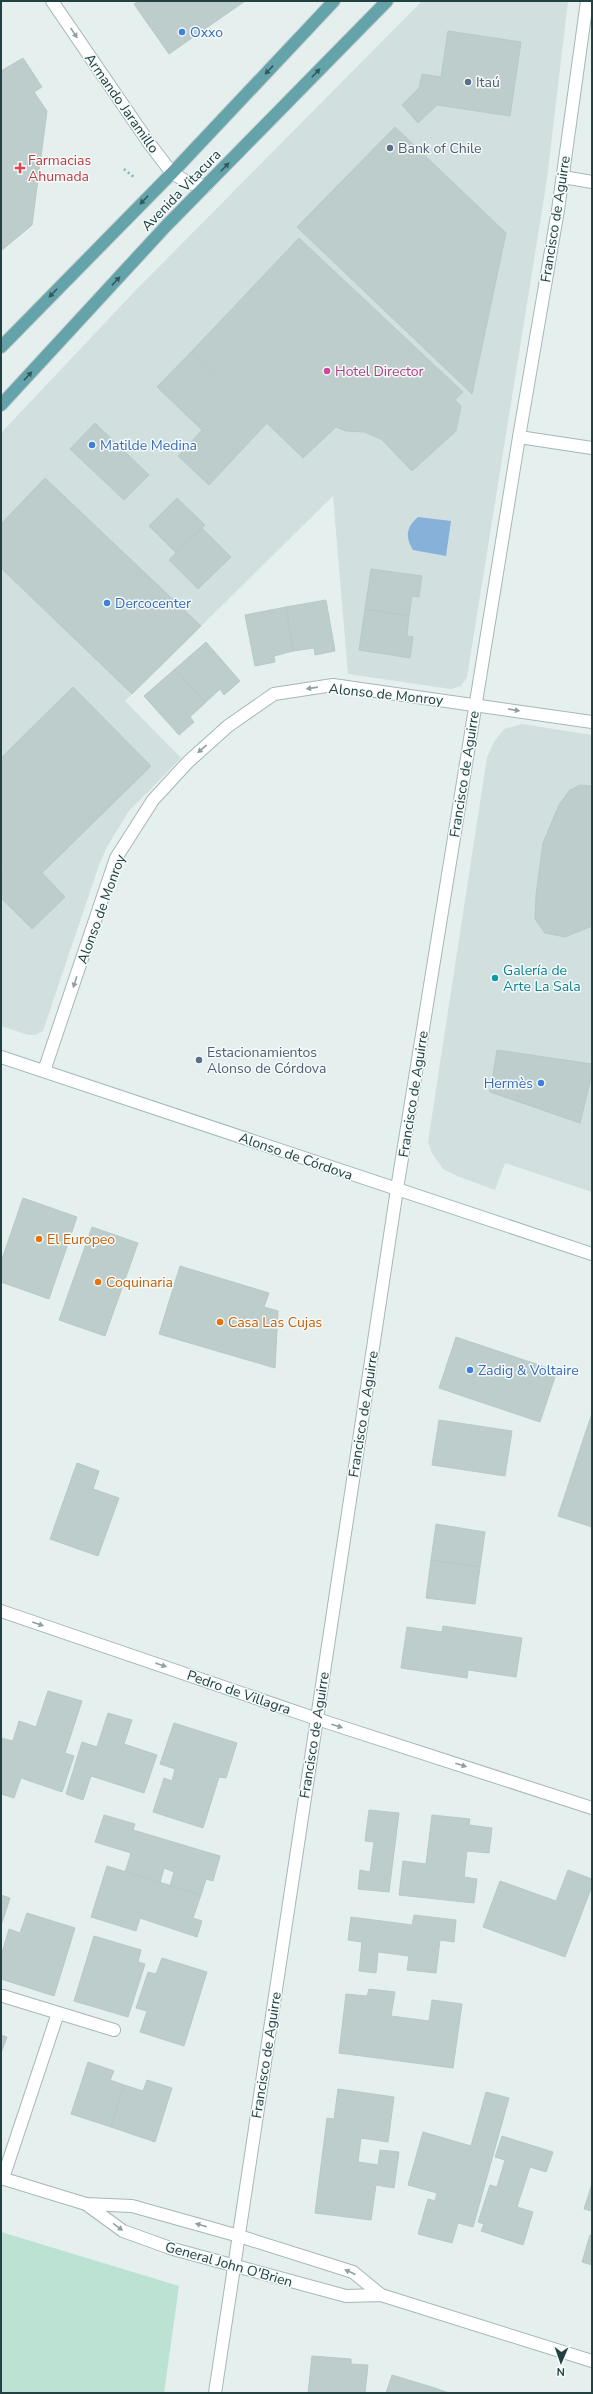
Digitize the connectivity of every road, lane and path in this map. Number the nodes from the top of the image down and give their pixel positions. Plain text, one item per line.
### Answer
1 (52, 1) edge
2 (334, 1) edge
3 (387, 1) edge
4 (587, 1) edge
5 (172, 173) junction
6 (562, 177) junction
7 (592, 182) edge
8 (206, 186) junction
9 (1, 346) edge
10 (1, 405) edge
11 (519, 437) junction
12 (592, 448) edge
13 (476, 704) junction
14 (592, 722) edge
15 (1, 1057) edge
16 (44, 1071) junction
17 (397, 1190) junction
18 (592, 1254) edge
19 (1, 1612) edge
20 (317, 1719) junction
21 (592, 1808) edge
22 (3, 1996) dead end
23 (58, 2013) junction
24 (114, 2030) dead end
25 (2, 2178) edge
26 (86, 2204) junction
27 (239, 2236) junction
28 (234, 2266) junction
29 (381, 2295) junction
30 (592, 2361) edge
31 (215, 2393) edge

1 -> 5 street, Armando Jaramillo
2 -> 5 main road, Avenida Vitacura
8 -> 3 main road, Avenida Vitacura
4 - 6 street, Francisco de Aguirre
5 - 8 street, Armando Jaramillo
5 -> 9 main road, Avenida Vitacura
6 - 7 street
6 - 11 street, Francisco de Aguirre
10 -> 8 main road, Avenida Vitacura
11 - 12 street
11 - 13 street, Francisco de Aguirre
13 -> 14 street, Alonso de Monroy
13 -> 16 street, Alonso de Monroy
13 - 17 street, Francisco de Aguirre
15 - 16 street, Alonso de Córdova
16 - 17 street, Alonso de Córdova
17 - 18 street, Alonso de Córdova
17 - 20 street, Francisco de Aguirre
19 -> 20 street, Pedro de Villagra
20 -> 21 street, Pedro de Villagra
20 - 27 street, Francisco de Aguirre
22 - 23 street
23 - 24 street
23 - 25 street, General John O'Brien
25 - 26 street, General John O'Brien
27 -> 26 street, General John O'Brien
26 -> 28 street, General John O'Brien
27 - 28 street, Francisco de Aguirre
29 -> 27 street, General John O'Brien
28 - 29 street, General John O'Brien
28 - 31 street, Francisco de Aguirre
29 - 30 street, General John O'Brien

